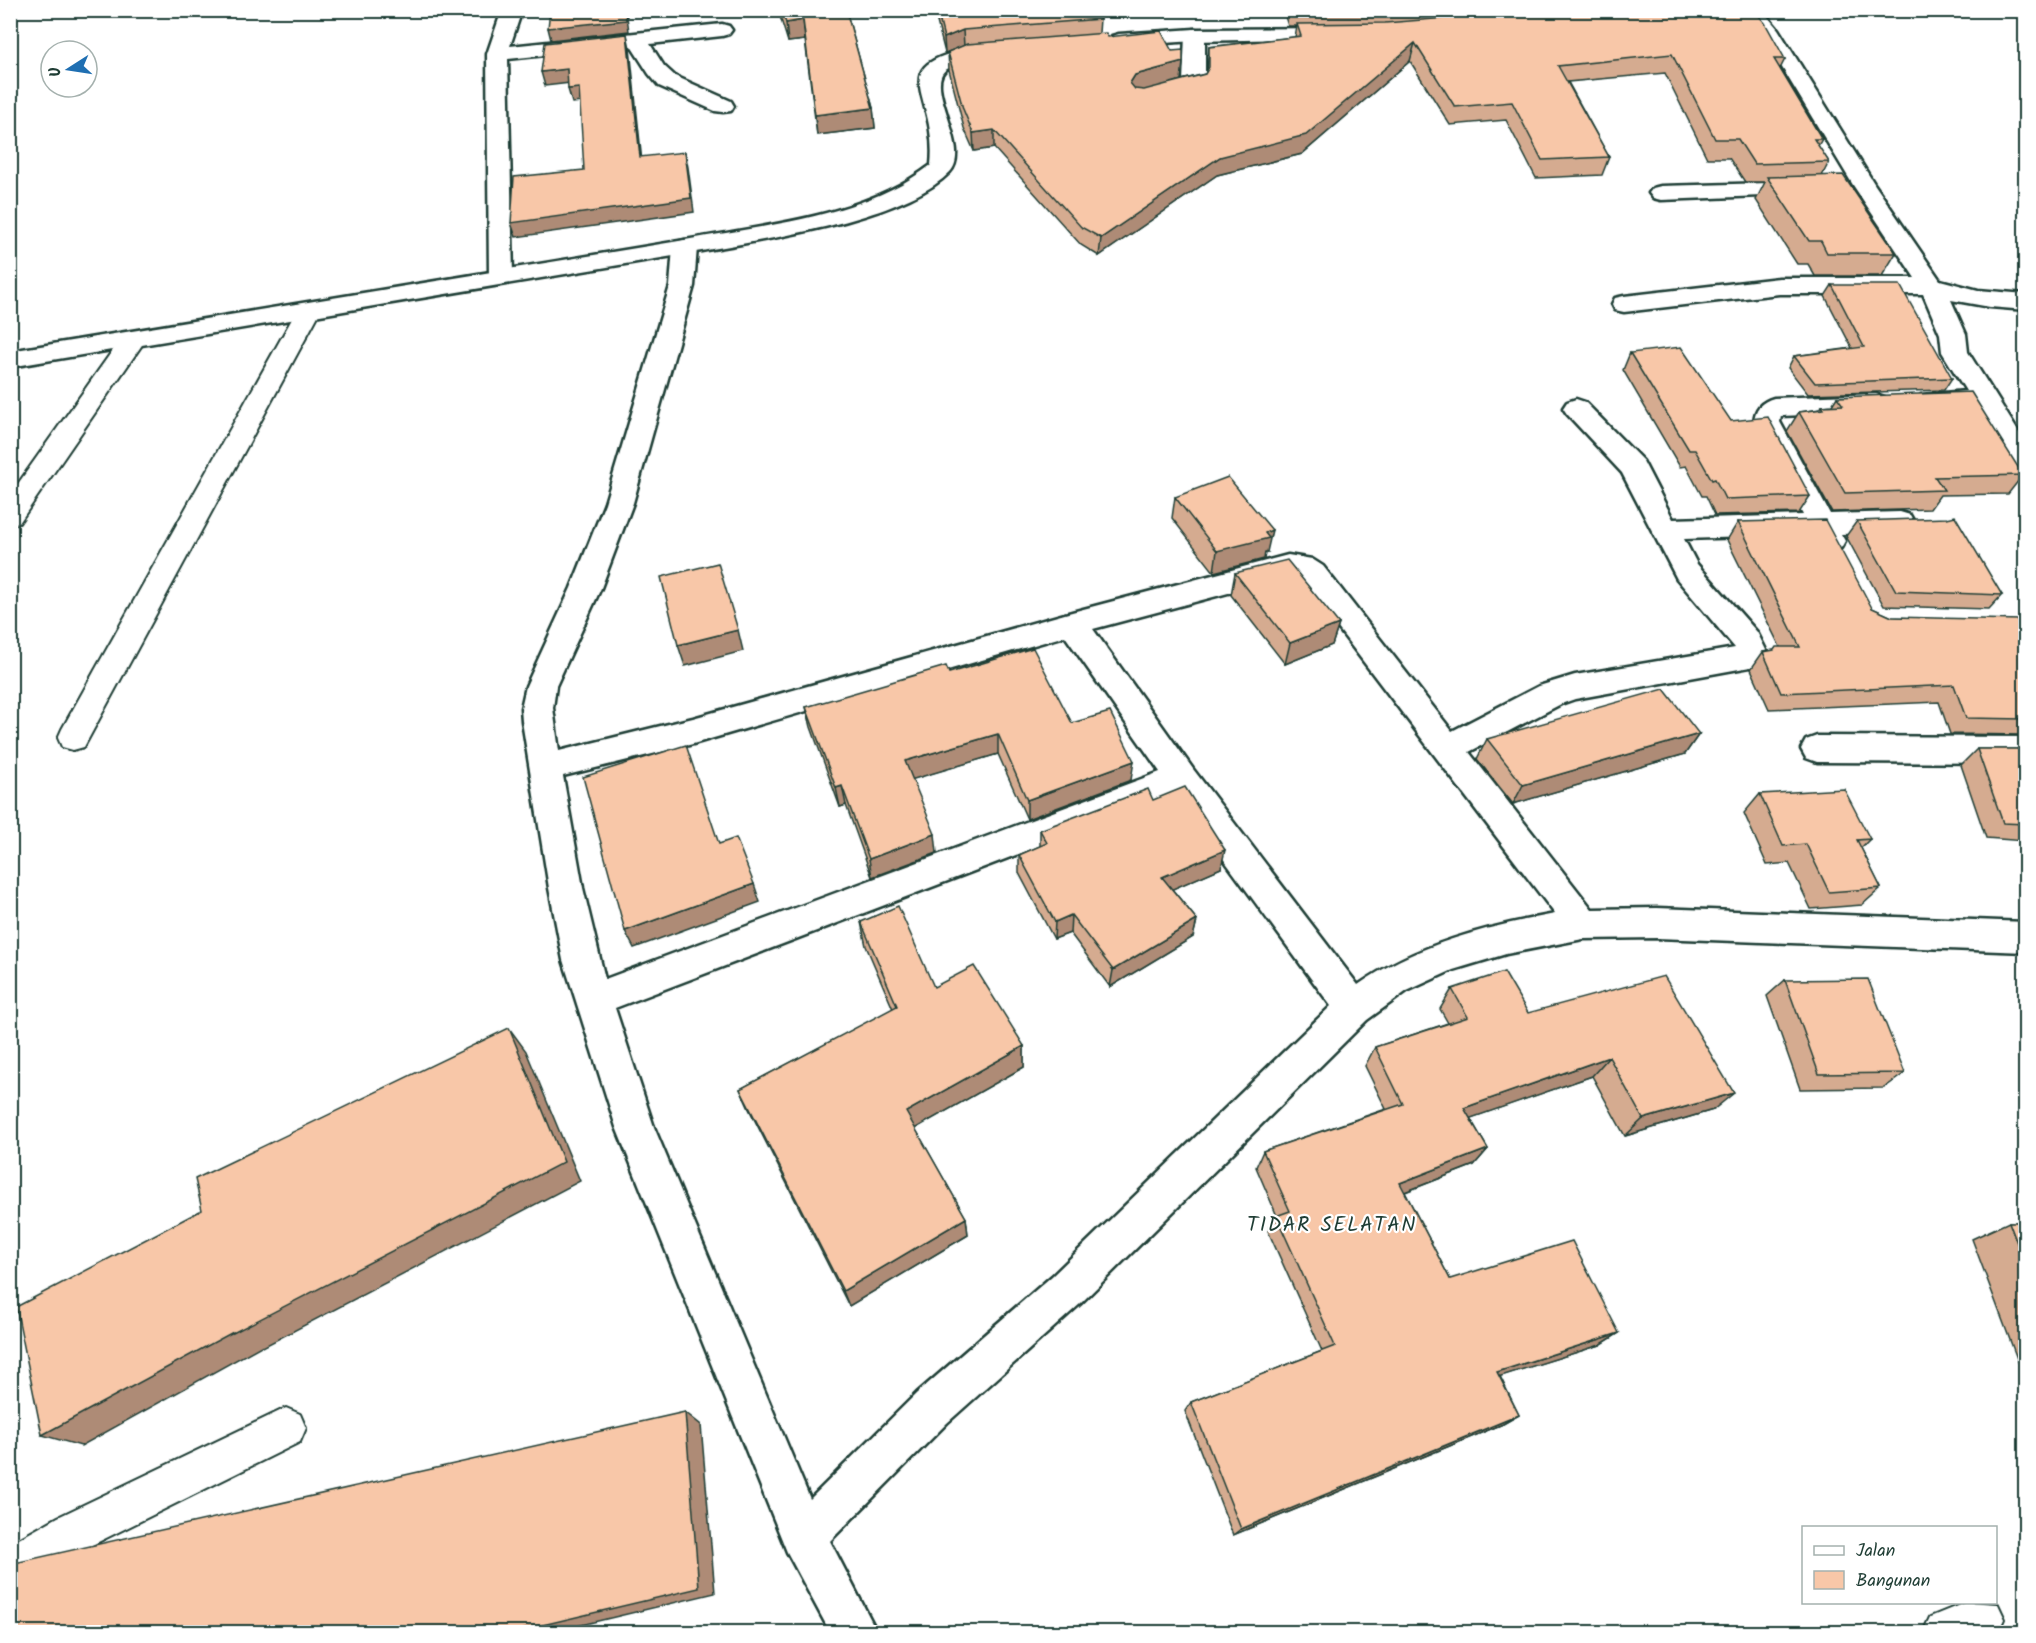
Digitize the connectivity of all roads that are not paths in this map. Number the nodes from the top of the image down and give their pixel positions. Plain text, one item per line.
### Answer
1 (512, 10) edge
2 (1750, 10) edge
3 (722, 30) dead end
4 (1361, 33) edge
5 (1195, 35) junction
6 (636, 38) junction
7 (1098, 42) edge
8 (1017, 49) edge
9 (496, 54) junction
10 (1142, 100) edge
11 (723, 105) dead end
12 (1847, 189) junction
13 (1661, 193) dead end
14 (685, 249) junction
15 (501, 276) junction
16 (1933, 286) junction
17 (2025, 302) edge
18 (1623, 304) dead end
19 (309, 310) junction
20 (134, 339) junction
21 (13, 361) edge
22 (1983, 399) junction
23 (1576, 408) dead end
24 (2025, 467) edge
25 (10, 516) edge
26 (1924, 521) edge
27 (1822, 523) junction
28 (1664, 529) junction
29 (1844, 564) edge
30 (1072, 623) junction
31 (73, 738) dead end
32 (1448, 748) junction
33 (1817, 749) dead end
34 (2025, 750) edge
35 (545, 768) junction
36 (1182, 778) junction
37 (1583, 924) junction
38 (2025, 936) edge
39 (593, 1000) junction
40 (1354, 1008) junction
41 (286, 1428) dead end
42 (803, 1536) junction
43 (10, 1568) edge
44 (854, 1632) edge

1 - 9 street
2 - 12 street
3 - 6 street
4 - 5 street
5 - 7 street
5 - 10 street
6 - 9 street
6 - 11 street
8 - 14 street
9 - 15 street
12 - 13 street
12 - 16 street
14 - 15 street
14 - 35 street
15 - 19 street
16 - 17 street
16 - 18 street
16 - 22 street
19 - 20 street
19 - 31 lane
20 - 21 street
20 - 25 lane
22 - 24 street
22 - 27 street
23 - 28 street
26 - 27 street
27 - 28 street
27 - 29 street
28 - 32 street
30 - 32 street
30 - 35 street
30 - 36 street
32 - 37 street
33 - 34 street
35 - 39 street
36 - 39 street
36 - 40 street
37 - 38 street
37 - 40 street
39 - 42 street
40 - 42 street
41 - 43 lane
42 - 44 street

